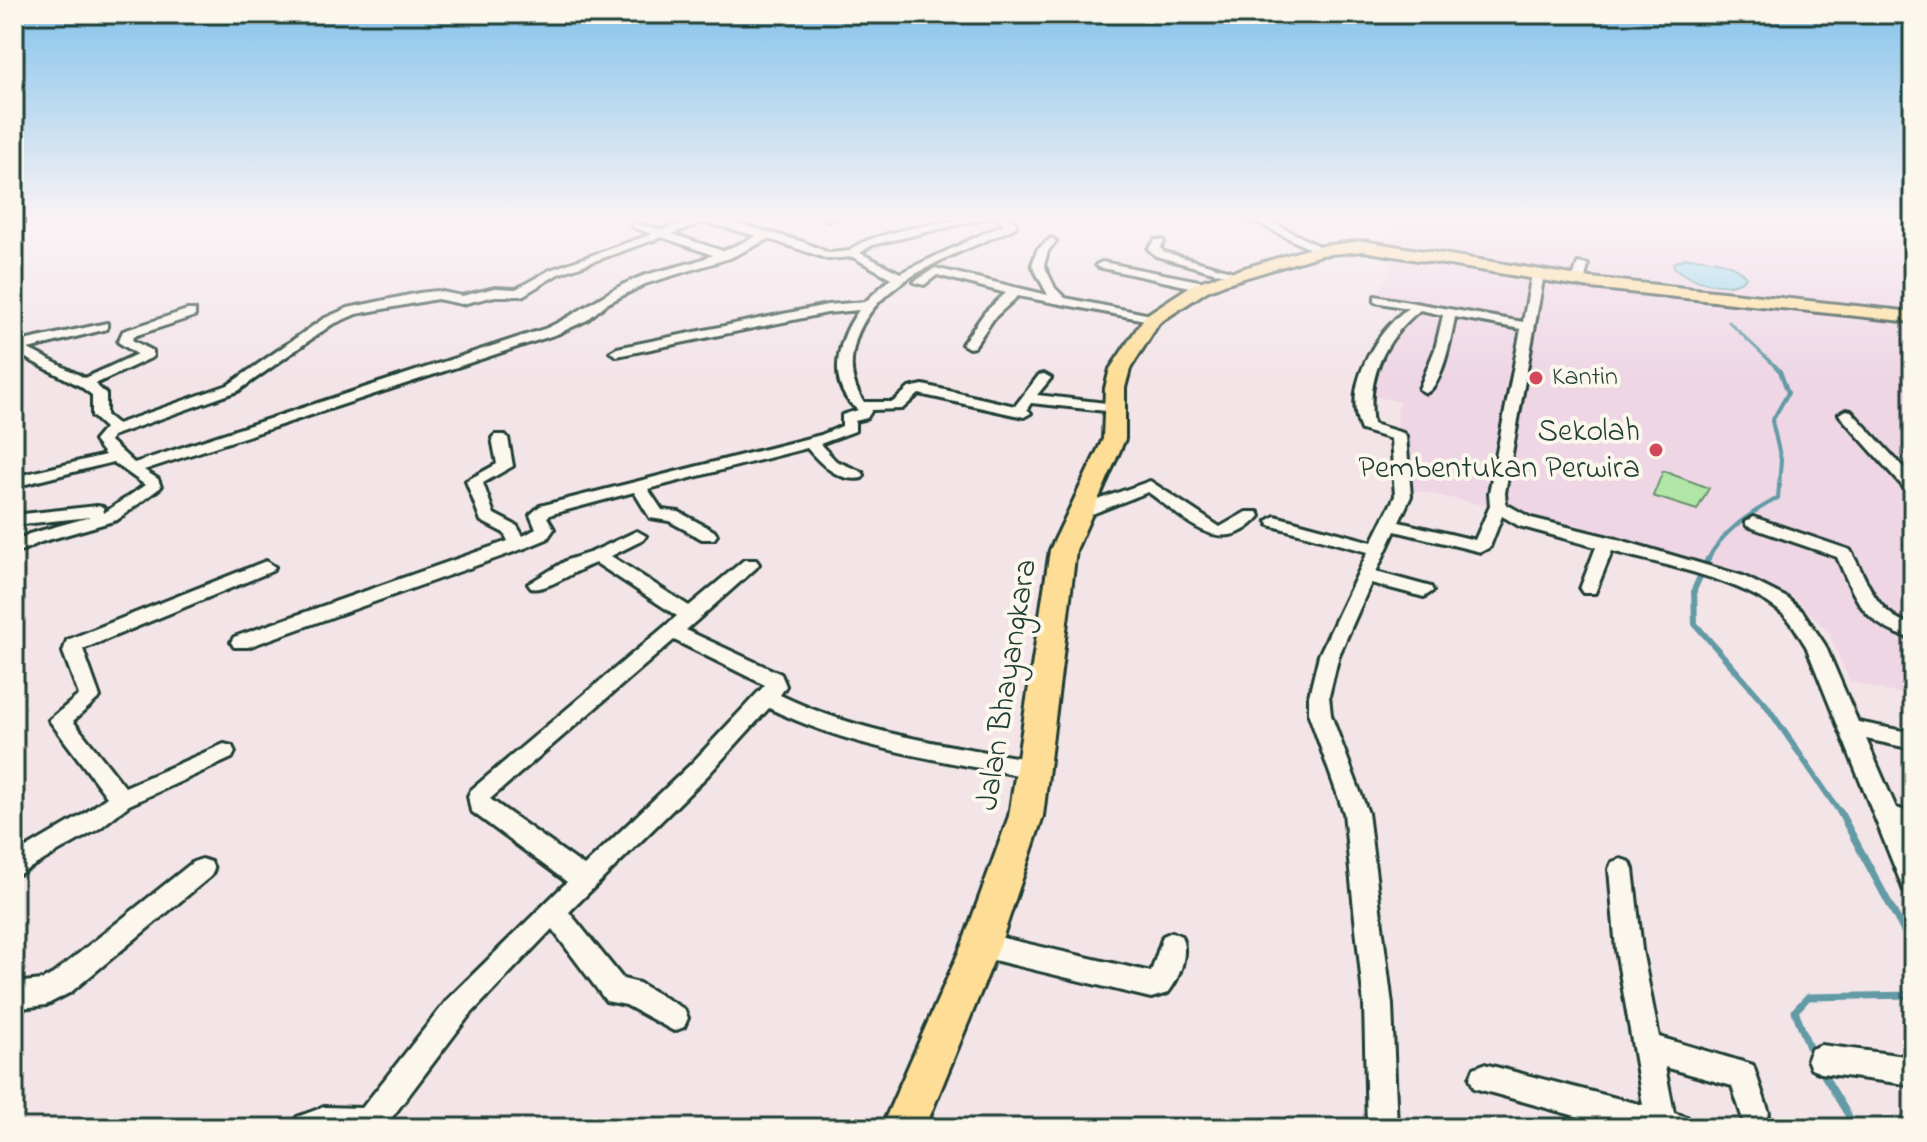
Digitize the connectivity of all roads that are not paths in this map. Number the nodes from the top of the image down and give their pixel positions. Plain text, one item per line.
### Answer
1 (559, 270) edge
2 (677, 270) edge
3 (888, 270) edge
4 (916, 270) edge
5 (1041, 270) edge
6 (1128, 270) edge
7 (1221, 270) edge
8 (1248, 270) edge
9 (1517, 270) edge
10 (1235, 274) junction
11 (1538, 274) junction
12 (899, 278) junction
13 (1204, 286) junction
14 (1015, 292) junction
15 (1379, 299) dead end
16 (1063, 303) junction
17 (869, 305) junction
18 (1417, 307) junction
19 (1450, 312) junction
20 (191, 313) dead end
21 (1913, 315) edge
22 (1152, 319) junction
23 (102, 326) dead end
24 (1530, 327) junction
25 (969, 344) dead end
26 (15, 347) edge
27 (617, 352) dead end
28 (1044, 378) dead end
29 (85, 383) junction
30 (1426, 389) dead end
31 (1023, 407) junction
32 (866, 408) junction
33 (1115, 408) junction
34 (1846, 414) dead end
35 (113, 428) junction
36 (500, 438) dead end
37 (810, 442) junction
38 (115, 457) junction
39 (132, 469) junction
40 (856, 475) dead end
41 (14, 482) edge
42 (639, 487) junction
43 (1913, 488) edge
44 (131, 503) junction
45 (1498, 506) junction
46 (1081, 512) junction
47 (1252, 516) dead end
48 (14, 520) edge
49 (1275, 521) dead end
50 (1753, 522) dead end
51 (1389, 525) junction
52 (708, 535) dead end
53 (637, 536) dead end
54 (1607, 542) junction
55 (519, 544) junction
56 (14, 549) edge
57 (1377, 549) junction
58 (598, 556) junction
59 (750, 564) dead end
60 (266, 567) dead end
61 (1364, 575) junction
62 (537, 584) dead end
63 (1589, 589) dead end
64 (1424, 591) dead end
65 (690, 616) junction
66 (672, 631) junction
67 (1913, 632) edge
68 (241, 642) dead end
69 (766, 697) junction
70 (1849, 728) junction
71 (1913, 741) edge
72 (224, 752) dead end
73 (1034, 769) junction
74 (121, 799) junction
75 (1887, 814) junction
76 (1913, 823) edge
77 (14, 867) edge
78 (202, 869) dead end
79 (1621, 869) dead end
80 (584, 880) junction
81 (1913, 883) edge
82 (554, 912) junction
83 (1172, 944) dead end
84 (981, 945) junction
85 (14, 996) edge
86 (674, 1018) dead end
87 (1648, 1048) junction
88 (1821, 1059) dead end
89 (1913, 1071) edge
90 (1484, 1078) dead end
91 (1754, 1113) dead end
92 (1667, 1127) edge
93 (308, 1128) edge
94 (903, 1128) edge
95 (1382, 1128) edge

1 - 35 street
2 - 39 street
3 - 12 street
4 - 12 street
5 - 16 street
6 - 13 street
7 - 10 street
8 - 10 highway, Jalan Bhayangkara
9 - 11 highway, Jalan Bhayangkara
10 - 13 highway, Jalan Bhayangkara
11 - 21 highway, Jalan Bhayangkara
11 - 21 highway, Jalan Bhayangkara
11 - 24 street
12 - 14 street
12 - 17 street
13 - 22 highway, Jalan Bhayangkara
14 - 16 street
14 - 25 street
15 - 18 street
16 - 22 street
17 - 27 street
17 - 32 street
18 - 19 street
18 - 51 street
19 - 24 street
19 - 30 street
20 - 29 street
22 - 33 highway, Jalan Bhayangkara
23 - 26 street
24 - 45 street
26 - 29 street
28 - 31 street
29 - 35 street
31 - 32 street
31 - 33 street
32 - 37 street
33 - 46 highway, Jalan Bhayangkara
34 - 43 street
35 - 38 street
36 - 55 street
37 - 40 street
37 - 42 street
38 - 39 street
38 - 41 street
39 - 44 street
42 - 52 street
42 - 55 street
44 - 48 street
44 - 56 street
45 - 51 street
45 - 54 street
46 - 47 street
46 - 73 highway, Jalan Bhayangkara
49 - 57 street
50 - 67 street
51 - 57 street
53 - 58 street
54 - 63 street
54 - 70 street
55 - 68 street
57 - 61 street
58 - 62 street
58 - 65 street
59 - 65 street
60 - 74 street
61 - 64 street
61 - 95 street
65 - 66 street
66 - 69 street
66 - 80 street
69 - 73 street
69 - 80 street
70 - 71 street
70 - 75 street
72 - 74 street
73 - 84 highway, Jalan Bhayangkara
74 - 77 street
75 - 76 street
75 - 81 street
78 - 85 street
79 - 87 street
80 - 82 street
82 - 86 street
82 - 93 street
83 - 84 street
84 - 94 highway, Jalan Bhayangkara
87 - 91 street
87 - 92 street
88 - 89 street
90 - 92 street

